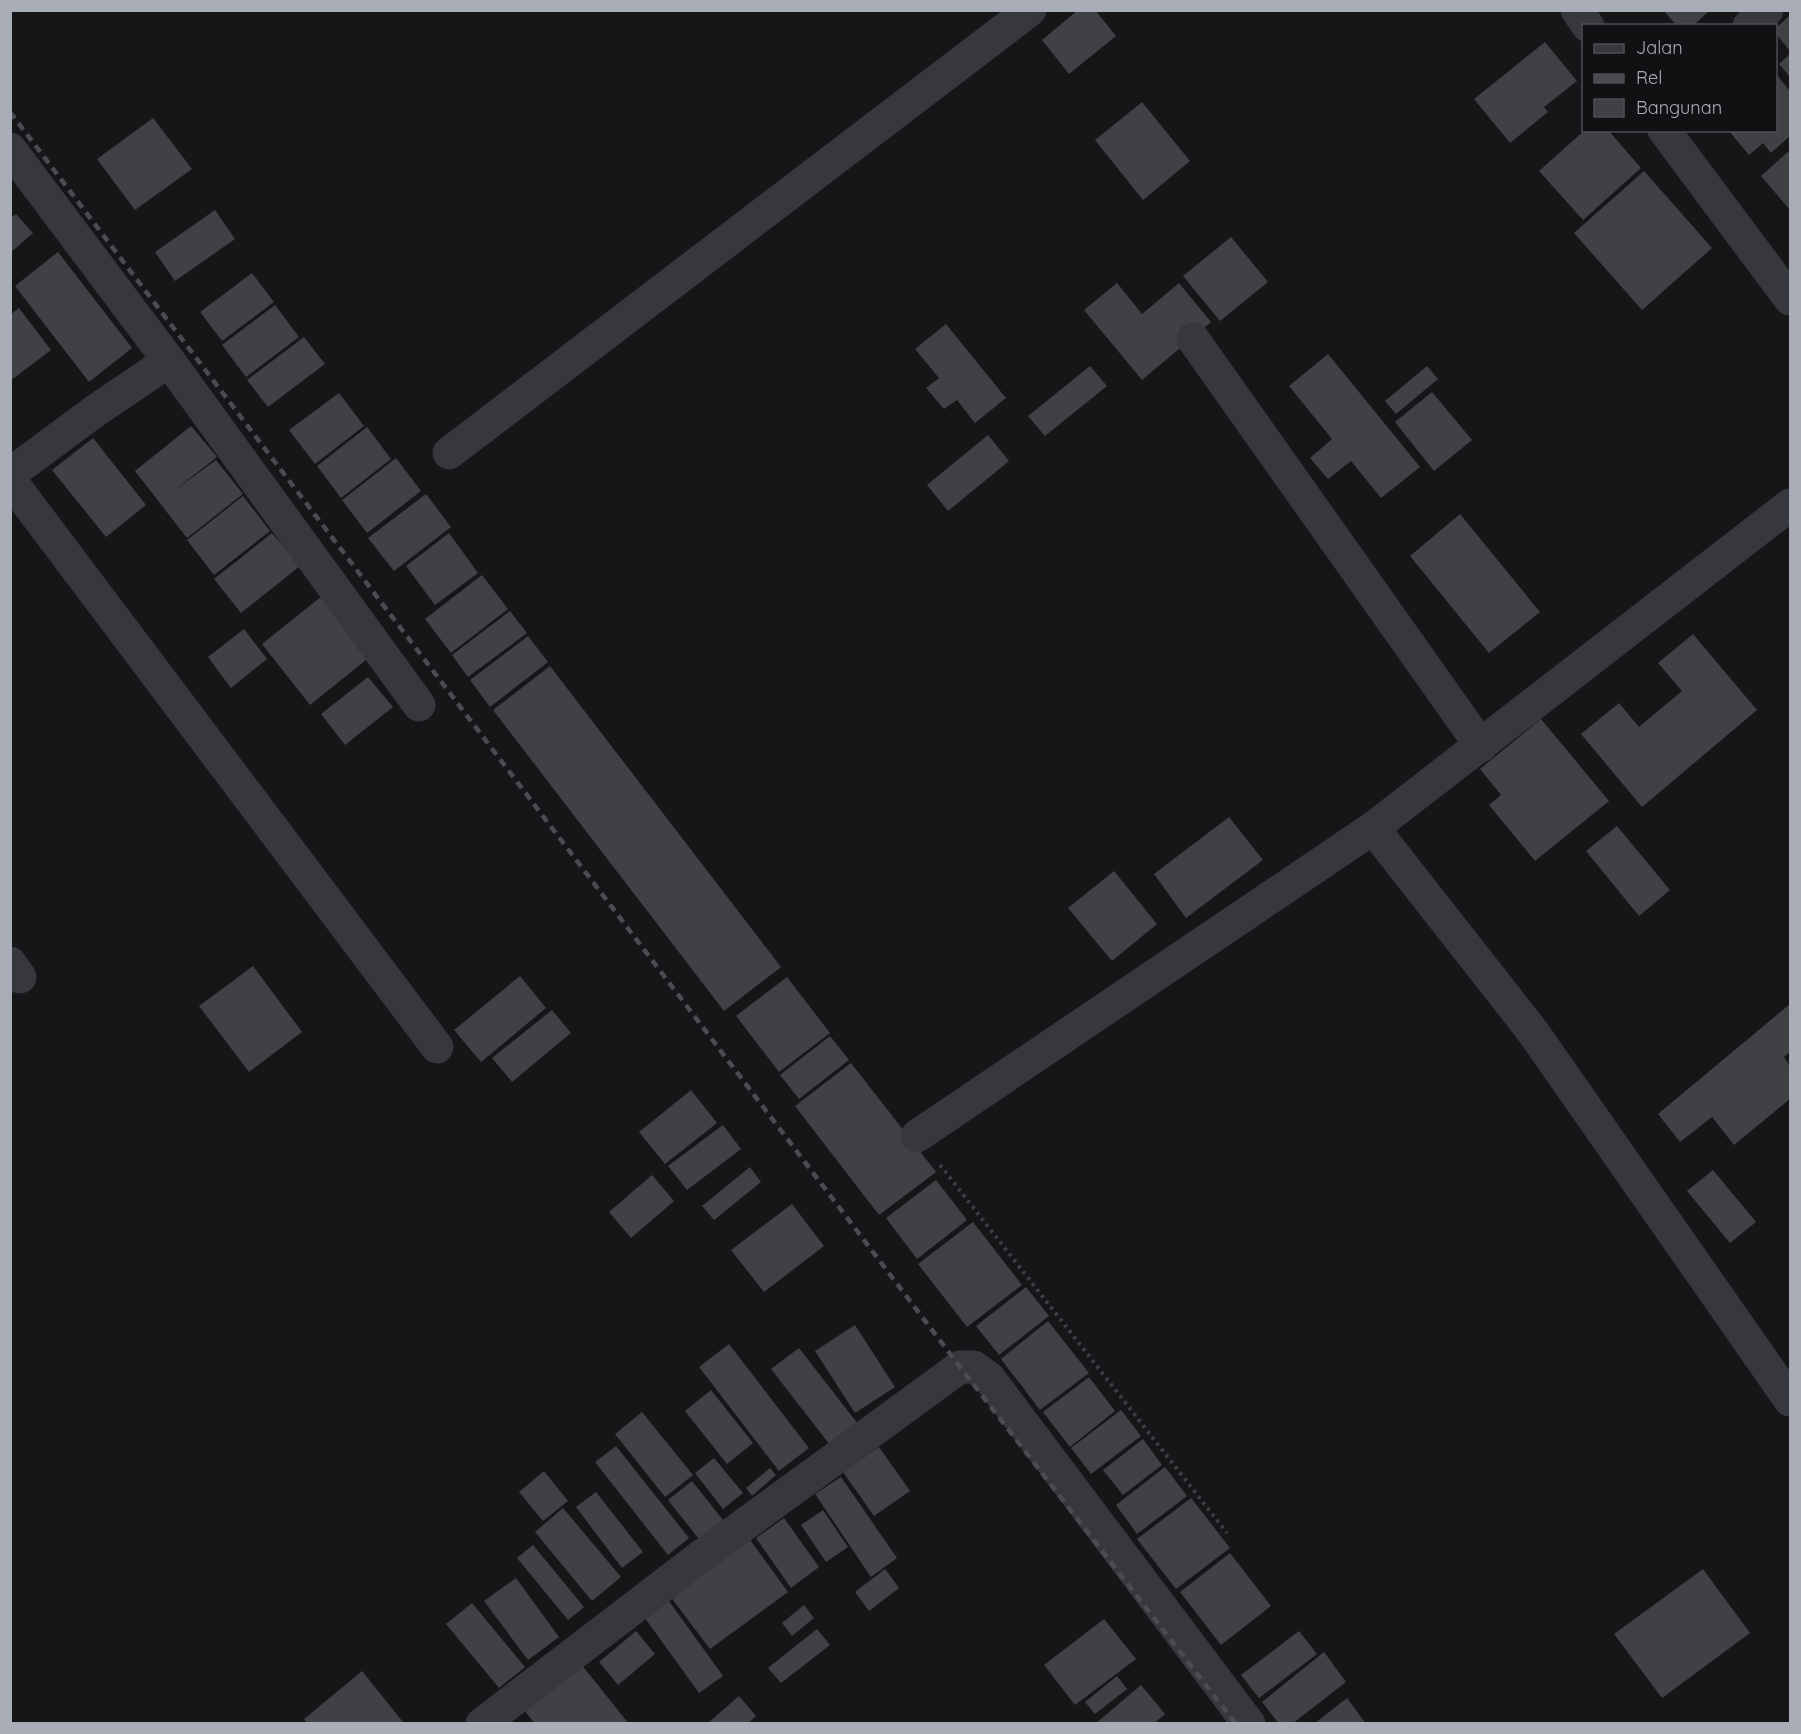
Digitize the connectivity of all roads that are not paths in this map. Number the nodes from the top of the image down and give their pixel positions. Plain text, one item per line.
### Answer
1 (1030, 10) edge
2 (1577, 10) edge
3 (1767, 10) edge
4 (1587, 24) edge
5 (1751, 24) edge
6 (1666, 132) edge
7 (10, 149) edge
8 (1791, 298) edge
9 (1193, 339) dead end
10 (169, 361) junction
11 (449, 453) dead end
12 (10, 474) edge
13 (10, 480) edge
14 (1791, 505) edge
15 (419, 705) dead end
16 (1481, 746) junction
17 (1372, 828) junction
18 (436, 1047) dead end
19 (917, 1136) road end
20 (1791, 1400) edge
21 (482, 1724) edge
22 (1249, 1724) edge

1 - 11 street
2 - 4 street
3 - 5 street
6 - 8 street
7 - 10 street
9 - 16 street
10 - 12 street
10 - 15 street
13 - 18 street
14 - 16 street
16 - 17 street
17 - 19 street
17 - 20 street
21 - 22 street

